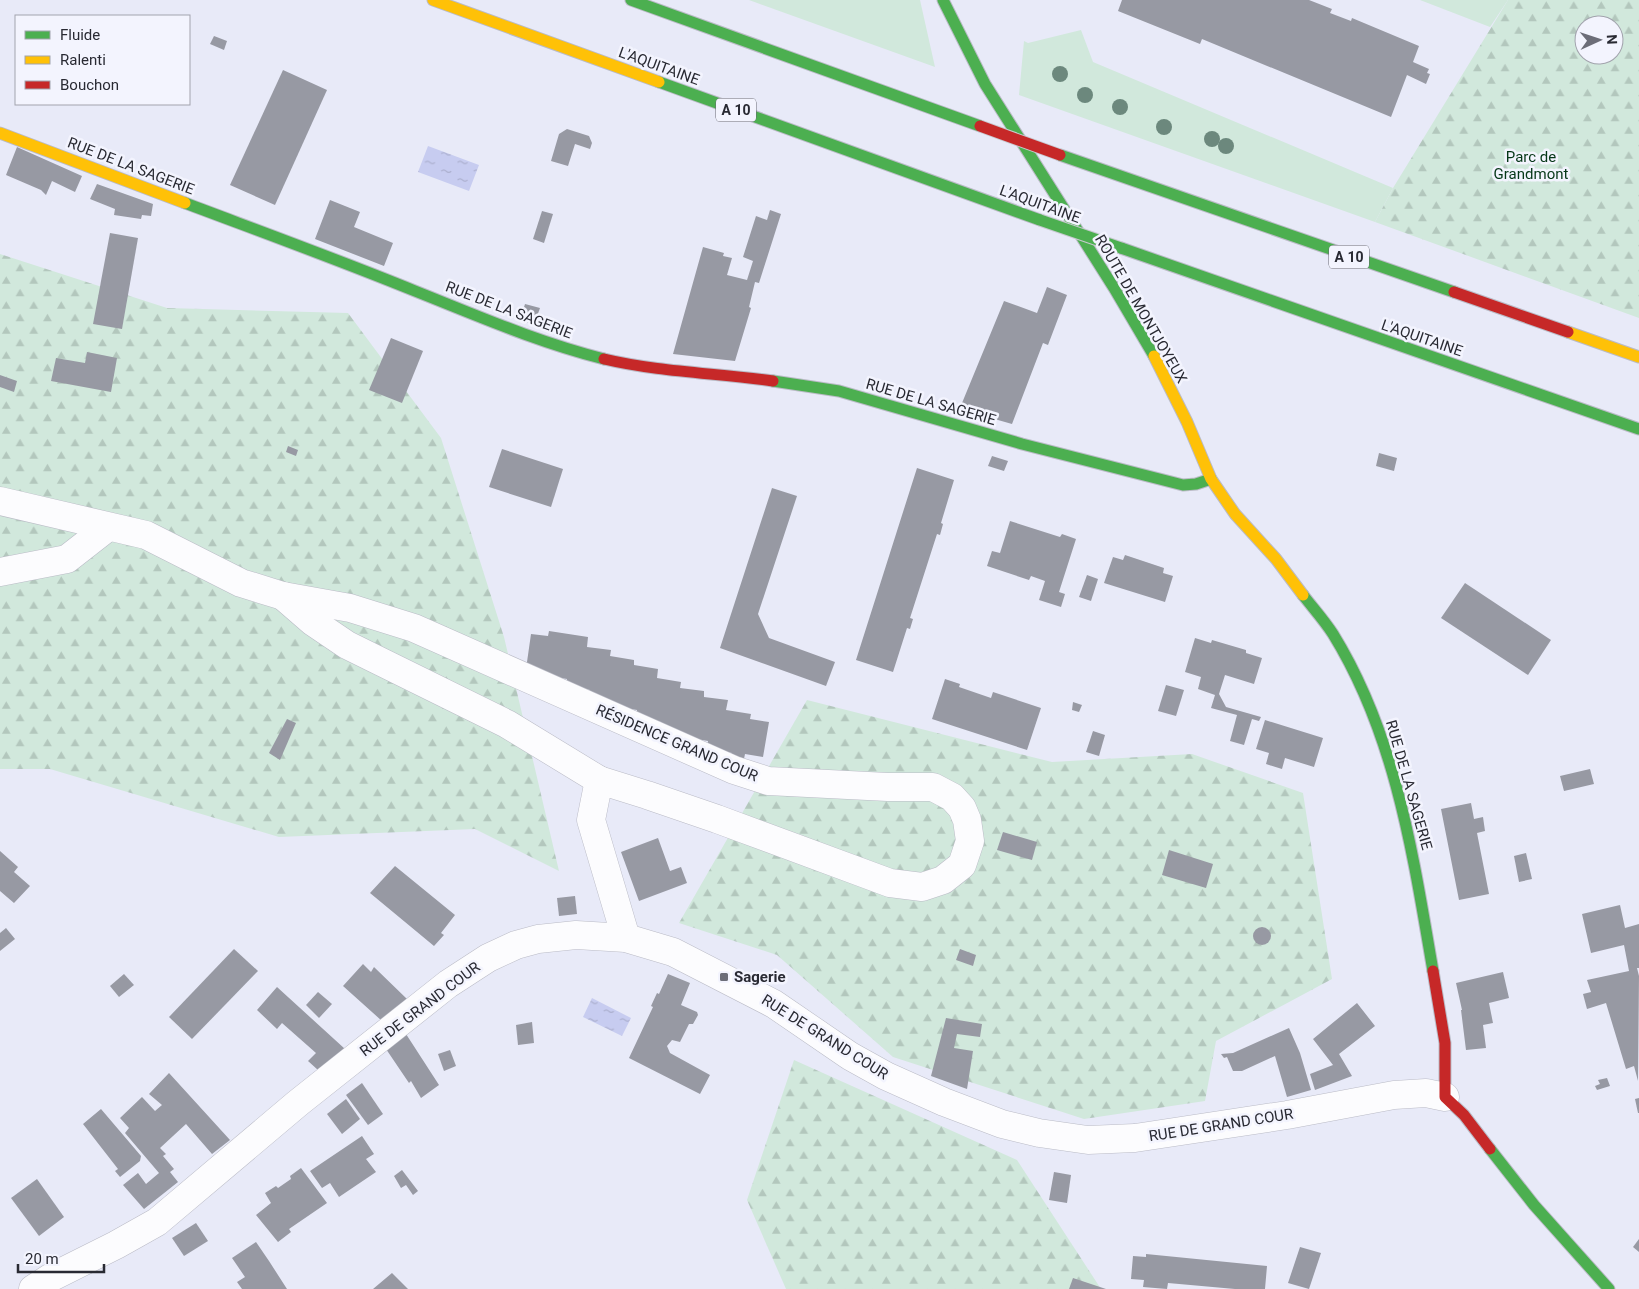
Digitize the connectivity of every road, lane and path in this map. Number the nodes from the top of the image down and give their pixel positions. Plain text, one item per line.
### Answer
1 (433, 0) edge
2 (631, 0) edge
3 (944, 0) edge
4 (0, 133) edge
5 (1639, 358) edge
6 (1639, 429) edge
7 (1211, 478) junction
8 (0, 501) edge
9 (108, 526) junction
10 (0, 572) edge
11 (283, 596) junction
12 (599, 780) junction
13 (626, 938) junction
14 (1445, 1098) junction
15 (33, 1289) edge
16 (1609, 1289) edge

1 - 6 main road, L'AQUITAINE / A 10, bridge
2 - 5 main road, A 10, bridge
3 - 7 main road, ROUTE DE MONTJOYEUX
4 - 7 main road, RUE DE LA SAGERIE
7 - 14 main road, RUE DE LA SAGERIE
8 - 9 street, RÉSIDENCE GRAND COUR
9 - 10 street
9 - 11 street, RÉSIDENCE GRAND COUR
11 - 12 street, RÉSIDENCE GRAND COUR
11 - 12 street, RÉSIDENCE GRAND COUR
12 - 13 street
13 - 14 street, RUE DE GRAND COUR
13 - 15 street, RUE DE GRAND COUR
14 - 16 main road

